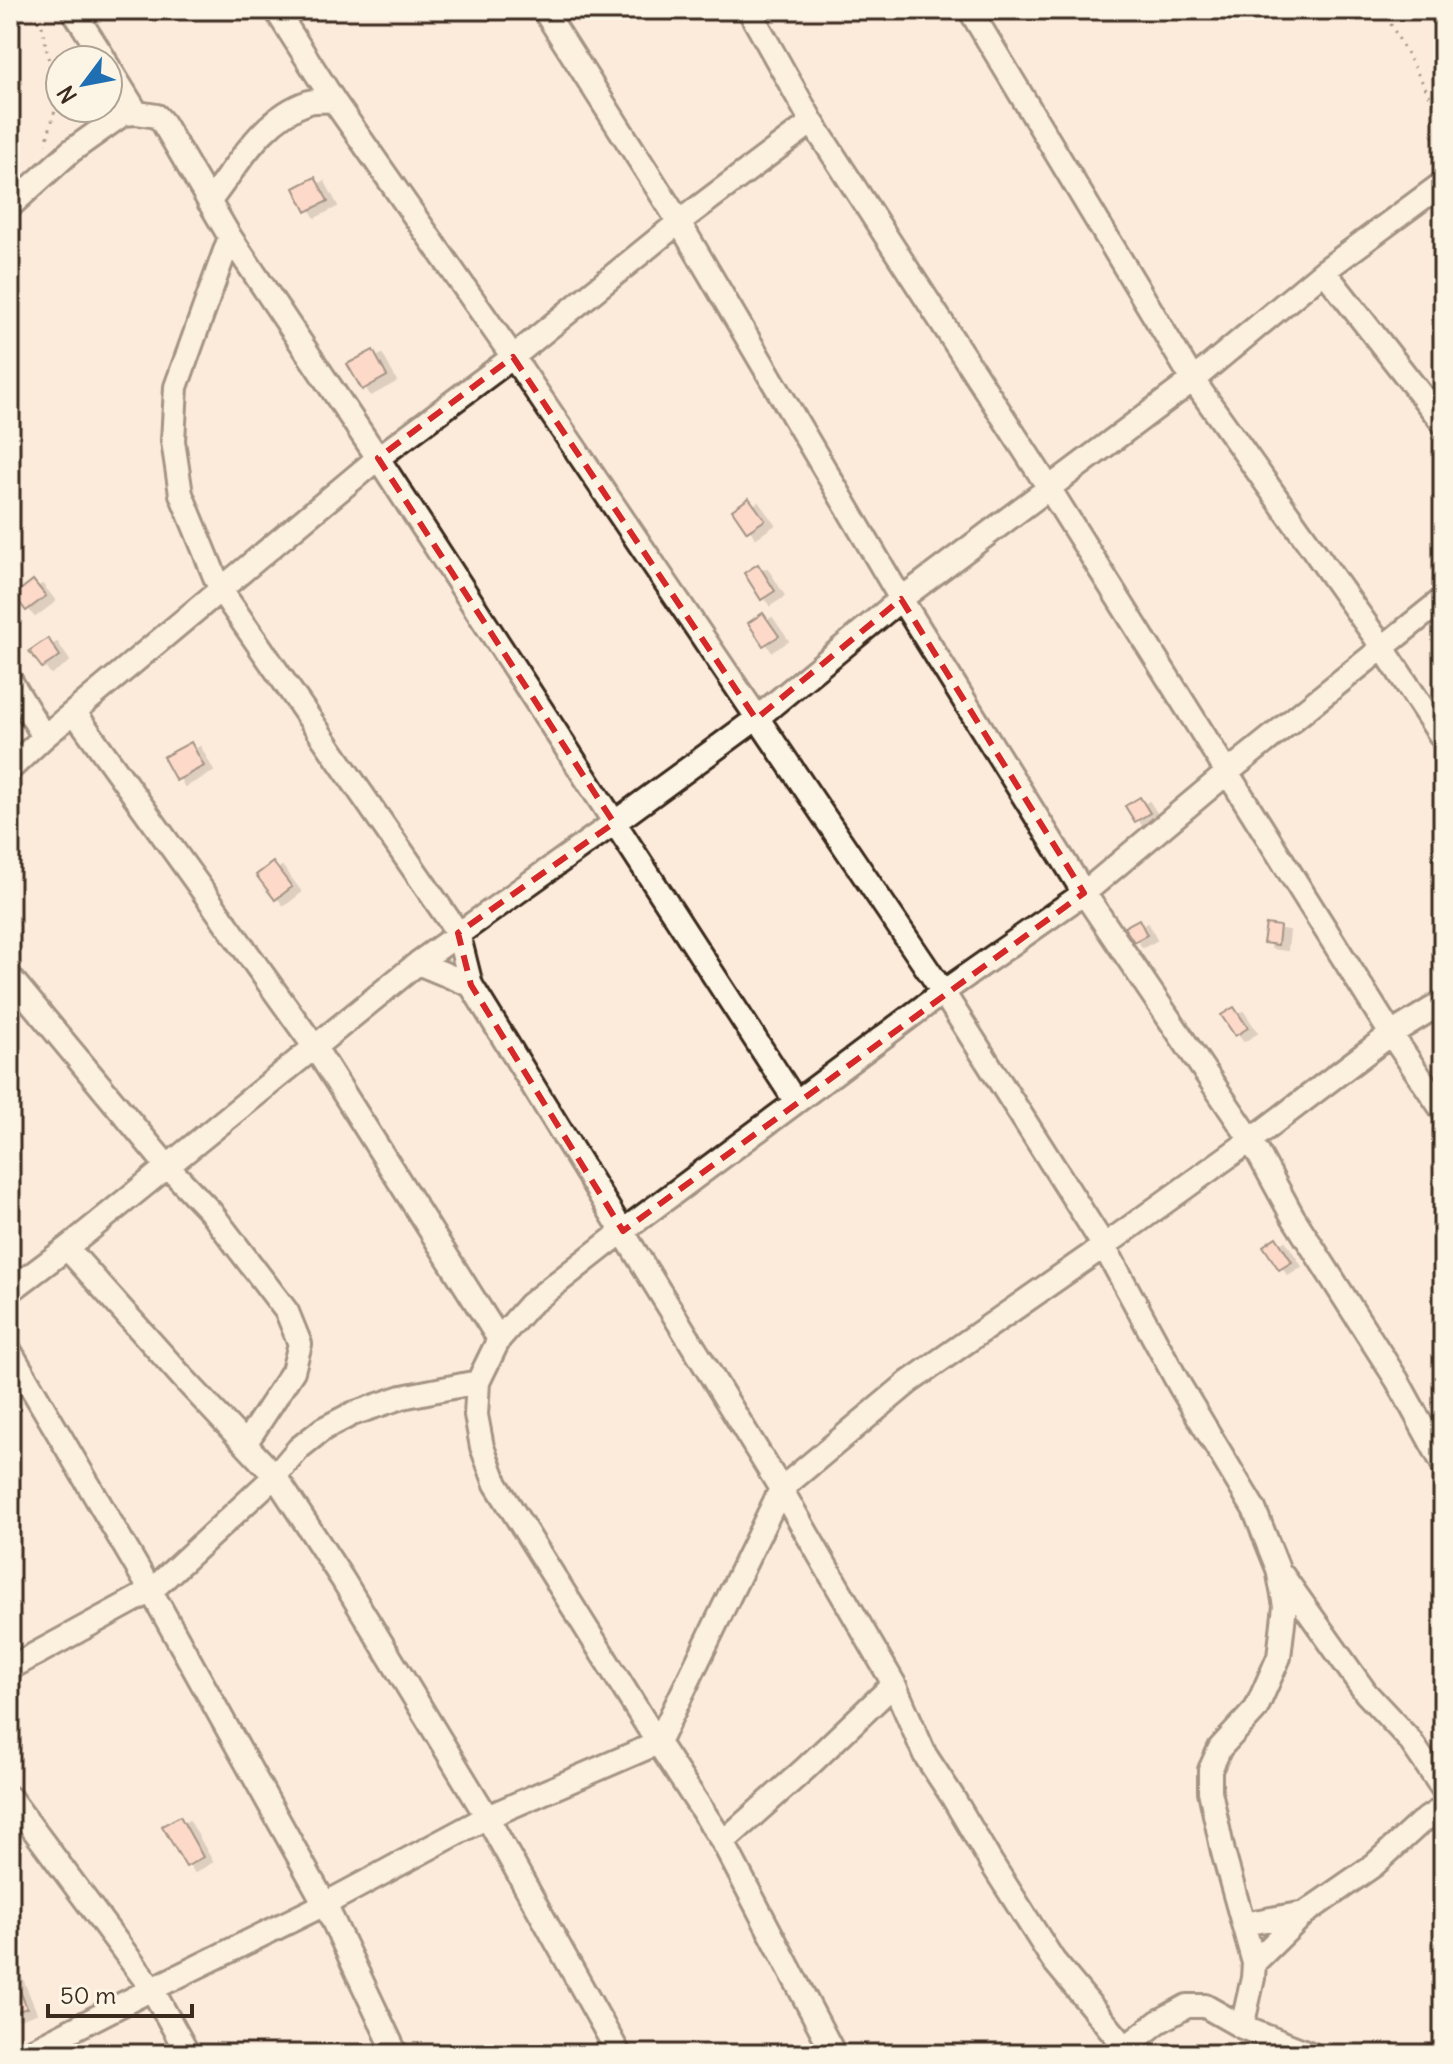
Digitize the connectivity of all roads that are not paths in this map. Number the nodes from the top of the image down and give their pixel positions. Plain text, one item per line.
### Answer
1 (73, 10) edge
2 (276, 10) edge
3 (544, 10) edge
4 (749, 10) edge
5 (970, 10) edge
6 (95, 44) edge
7 (124, 92) edge
8 (334, 101) junction
9 (137, 113) junction
10 (812, 122) junction
11 (1443, 183) edge
12 (209, 202) junction
13 (10, 206) edge
14 (679, 222) junction
15 (230, 237) junction
16 (1324, 271) junction
17 (513, 357) junction
18 (1193, 380) junction
19 (1443, 423) edge
20 (378, 458) junction
21 (1049, 488) junction
22 (220, 589) junction
23 (901, 599) junction
24 (1443, 599) edge
25 (1383, 648) junction
26 (10, 680) edge
27 (75, 713) junction
28 (756, 719) junction
29 (44, 737) junction
30 (1443, 739) edge
31 (10, 769) edge
32 (1228, 772) junction
33 (614, 823) junction
34 (1084, 893) junction
35 (458, 933) junction
36 (418, 963) junction
37 (10, 977) edge
38 (471, 985) junction
39 (943, 992) junction
40 (1443, 1002) edge
41 (1391, 1034) junction
42 (314, 1046) junction
43 (796, 1102) junction
44 (1443, 1111) edge
45 (1251, 1140) junction
46 (167, 1166) junction
47 (623, 1231) junction
48 (1104, 1246) junction
49 (67, 1248) junction
50 (10, 1291) edge
51 (499, 1339) junction
52 (10, 1351) edge
53 (478, 1382) junction
54 (245, 1444) junction
55 (1443, 1464) edge
56 (275, 1476) junction
57 (781, 1489) junction
58 (1278, 1569) junction
59 (151, 1591) junction
60 (10, 1668) edge
61 (894, 1684) junction
62 (658, 1743) junction
63 (1443, 1789) edge
64 (10, 1798) edge
65 (1443, 1808) edge
66 (487, 1817) junction
67 (723, 1842) junction
68 (325, 1904) junction
69 (1305, 1913) junction
70 (1243, 1924) junction
71 (1254, 1963) junction
72 (152, 1989) junction
73 (1242, 2027) junction
74 (1122, 2052) edge
75 (25, 2054) edge
76 (188, 2054) edge
77 (396, 2054) edge
78 (619, 2054) edge
79 (834, 2054) edge
80 (1311, 2054) edge

1 - 6 street
2 - 8 street
3 - 14 street
4 - 10 street
5 - 18 street
7 - 9 street
8 - 12 street
8 - 17 street
9 - 12 street
9 - 13 street
10 - 14 street
10 - 21 street
11 - 16 street
12 - 15 street
14 - 17 street
14 - 23 street
15 - 20 street
15 - 22 street
16 - 18 street
16 - 19 street
17 - 20 street
17 - 28 street
18 - 21 street
18 - 25 street
20 - 22 street
20 - 33 street
21 - 23 street
21 - 32 street
22 - 27 street
22 - 35 street
23 - 28 street
23 - 34 street
24 - 25 street
25 - 30 street
25 - 32 street
26 - 29 street
27 - 29 street
27 - 42 street
28 - 33 street
28 - 39 street
29 - 31 street
32 - 34 street
32 - 41 street
33 - 35 street
33 - 43 street
34 - 39 street
34 - 45 street
35 - 36 street
35 - 38 street
36 - 38 street
36 - 42 street
37 - 46 street
38 - 47 street
39 - 43 street
39 - 48 street
40 - 41 street
41 - 44 street
41 - 45 street
42 - 46 street
42 - 51 street
43 - 47 street
45 - 48 street
45 - 55 street
46 - 49 street
46 - 54 street
47 - 51 street
47 - 57 street
48 - 57 street
48 - 58 street
49 - 50 street
49 - 54 street
51 - 53 street
52 - 59 street
53 - 56 street
53 - 62 street
54 - 56 street
56 - 59 street
56 - 66 street
57 - 61 street
57 - 62 street
58 - 63 street
58 - 70 street
59 - 60 street
59 - 68 street
61 - 67 street
61 - 74 street
62 - 66 street
62 - 67 street
64 - 72 street
65 - 69 street
66 - 68 street
66 - 78 street
67 - 79 street
68 - 72 street
68 - 77 street
69 - 70 street
69 - 71 street
70 - 71 street
71 - 73 street
72 - 75 street
72 - 76 street
73 - 74 street
73 - 80 street

